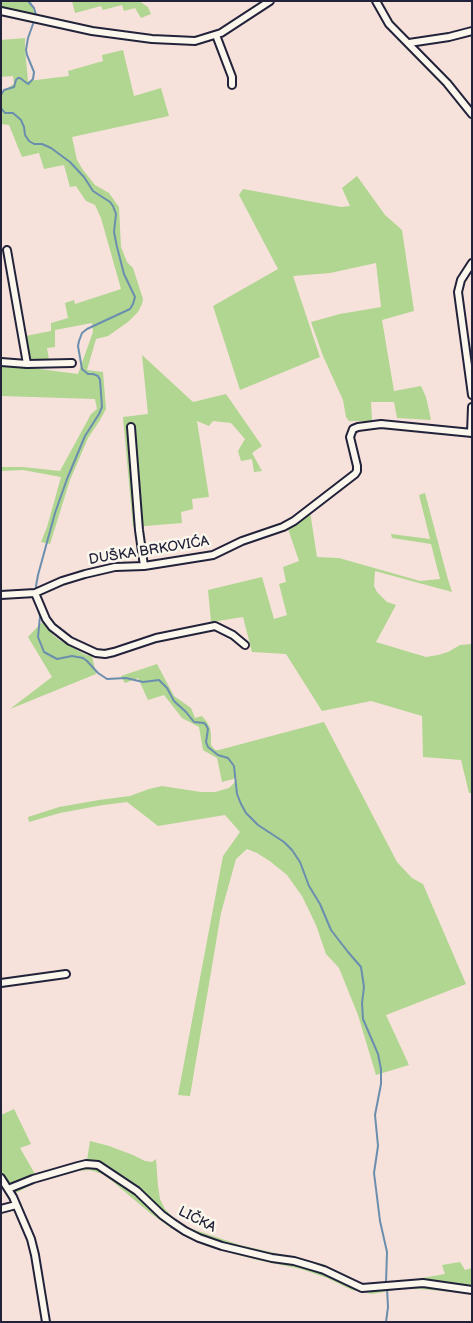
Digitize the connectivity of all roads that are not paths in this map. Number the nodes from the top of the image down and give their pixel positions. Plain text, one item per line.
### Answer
1 (270, 1) edge
2 (376, 1) edge
3 (1, 11) edge
4 (472, 31) edge
5 (216, 35) junction
6 (409, 43) junction
7 (232, 85) dead end
8 (472, 114) edge
9 (7, 250) dead end
10 (472, 263) edge
11 (1, 362) edge
12 (72, 363) dead end
13 (27, 364) junction
14 (472, 395) edge
15 (472, 407) edge
16 (131, 427) dead end
17 (472, 433) edge
18 (144, 566) junction
19 (35, 593) junction
20 (1, 595) edge
21 (245, 645) dead end
22 (66, 974) dead end
23 (1, 983) edge
24 (1, 1178) edge
25 (8, 1190) junction
26 (16, 1205) junction
27 (1, 1209) edge
28 (472, 1290) edge
29 (46, 1322) edge

1 - 5 street
2 - 6 street
3 - 5 street
4 - 6 street
5 - 7 street
6 - 8 street
9 - 13 street
10 - 14 street
11 - 13 street
12 - 13 street
15 - 17 street, DUŠKA BRKOVIĆA
16 - 18 street
17 - 18 street, DUŠKA BRKOVIĆA
18 - 19 street, DUŠKA BRKOVIĆA
19 - 20 street, DUŠKA BRKOVIĆA
19 - 21 street
22 - 23 street
24 - 25 street
25 - 26 street
25 - 28 street, LIČKA
26 - 27 street
26 - 29 street

